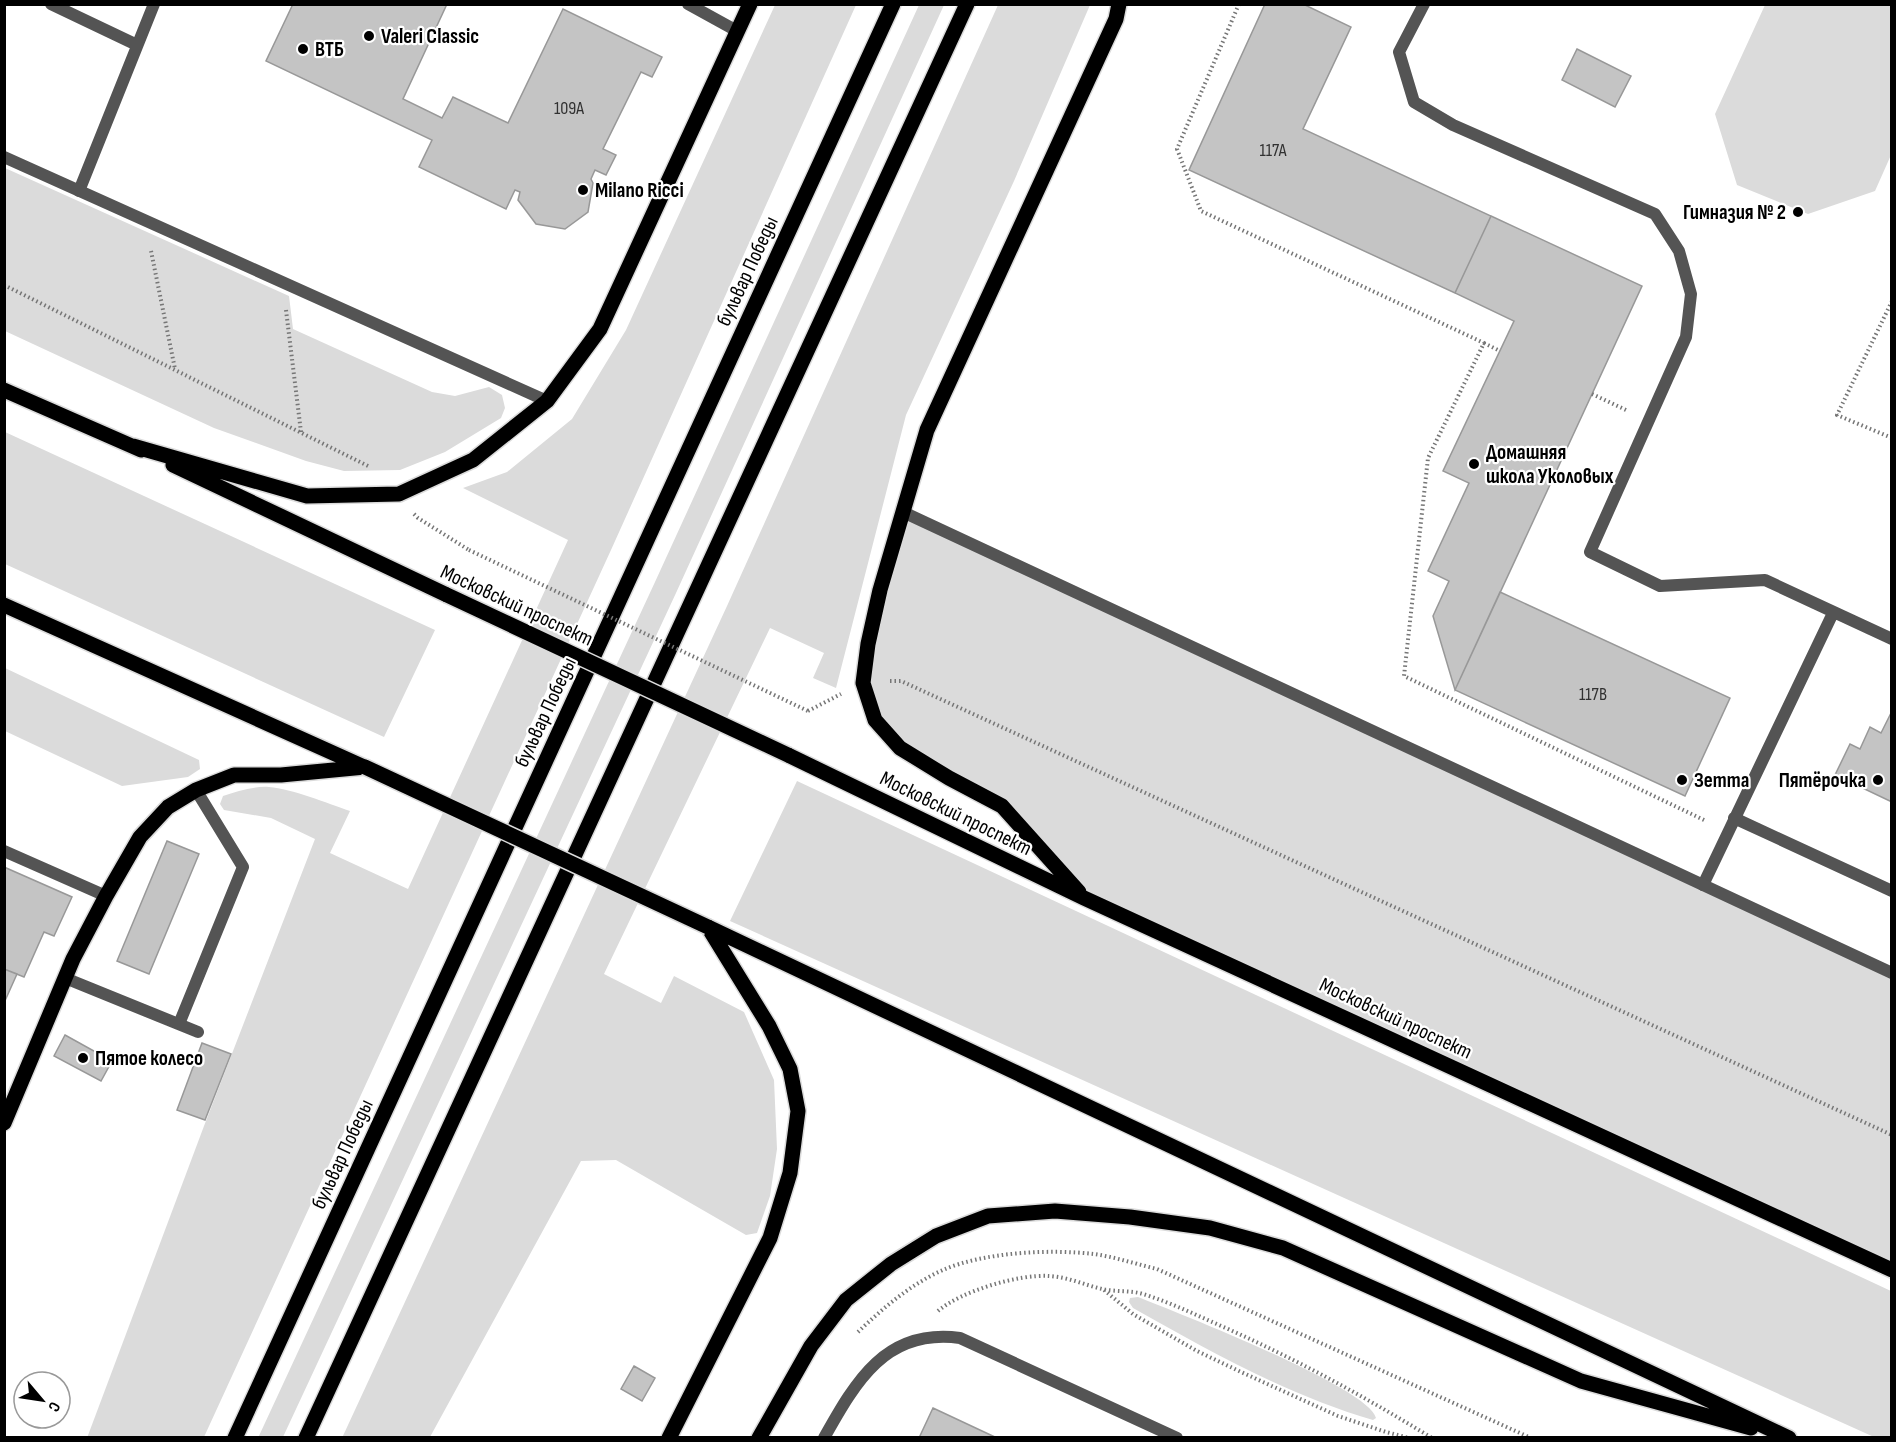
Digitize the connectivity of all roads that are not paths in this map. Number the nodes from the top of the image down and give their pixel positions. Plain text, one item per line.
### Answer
1 (51, 4) edge
2 (154, 4) edge
3 (688, 4) edge
4 (750, 4) edge
5 (893, 4) edge
6 (967, 4) edge
7 (1119, 4) edge
8 (1424, 4) edge
9 (737, 31) junction
10 (137, 45) junction
11 (4, 157) edge
12 (79, 191) junction
13 (4, 390) edge
14 (548, 401) junction
15 (133, 446) junction
16 (903, 512) junction
17 (4, 605) edge
18 (1833, 613) junction
19 (1892, 639) edge
20 (365, 767) junction
21 (196, 790) junction
22 (1734, 818) junction
23 (4, 851) edge
24 (1702, 885) junction
25 (1892, 891) edge
26 (106, 896) junction
27 (1084, 898) junction
28 (708, 927) junction
29 (1892, 973) edge
30 (65, 978) junction
31 (179, 1024) junction
32 (198, 1032) dead end
33 (4, 1123) edge
34 (1892, 1270) edge
35 (235, 1437) edge
36 (306, 1437) edge
37 (669, 1437) edge
38 (759, 1437) edge
39 (824, 1437) edge
40 (1177, 1437) edge
41 (1788, 1437) edge

1 - 10 street
2 - 10 street
3 - 9 street
4 - 9 main road
5 - 35 main road, бульвар Победы
6 - 36 main road
7 - 16 main road
8 - 18 street
9 - 14 main road
10 - 12 street
11 - 12 street
12 - 14 street
13 - 15 main road, Московский проспект
14 - 15 main road
15 - 27 main road, Московский проспект, bridge
16 - 24 street
16 - 27 main road
17 - 20 main road
18 - 19 street
18 - 22 street
20 - 21 main road
20 - 28 main road, bridge
21 - 26 main road
21 - 31 street
22 - 24 street
22 - 25 street
23 - 26 street
24 - 29 street
26 - 30 main road
27 - 34 main road, Московский проспект
28 - 37 main road
28 - 41 main road
30 - 31 street
30 - 33 main road
31 - 32 street
38 - 41 main road
39 - 40 street

